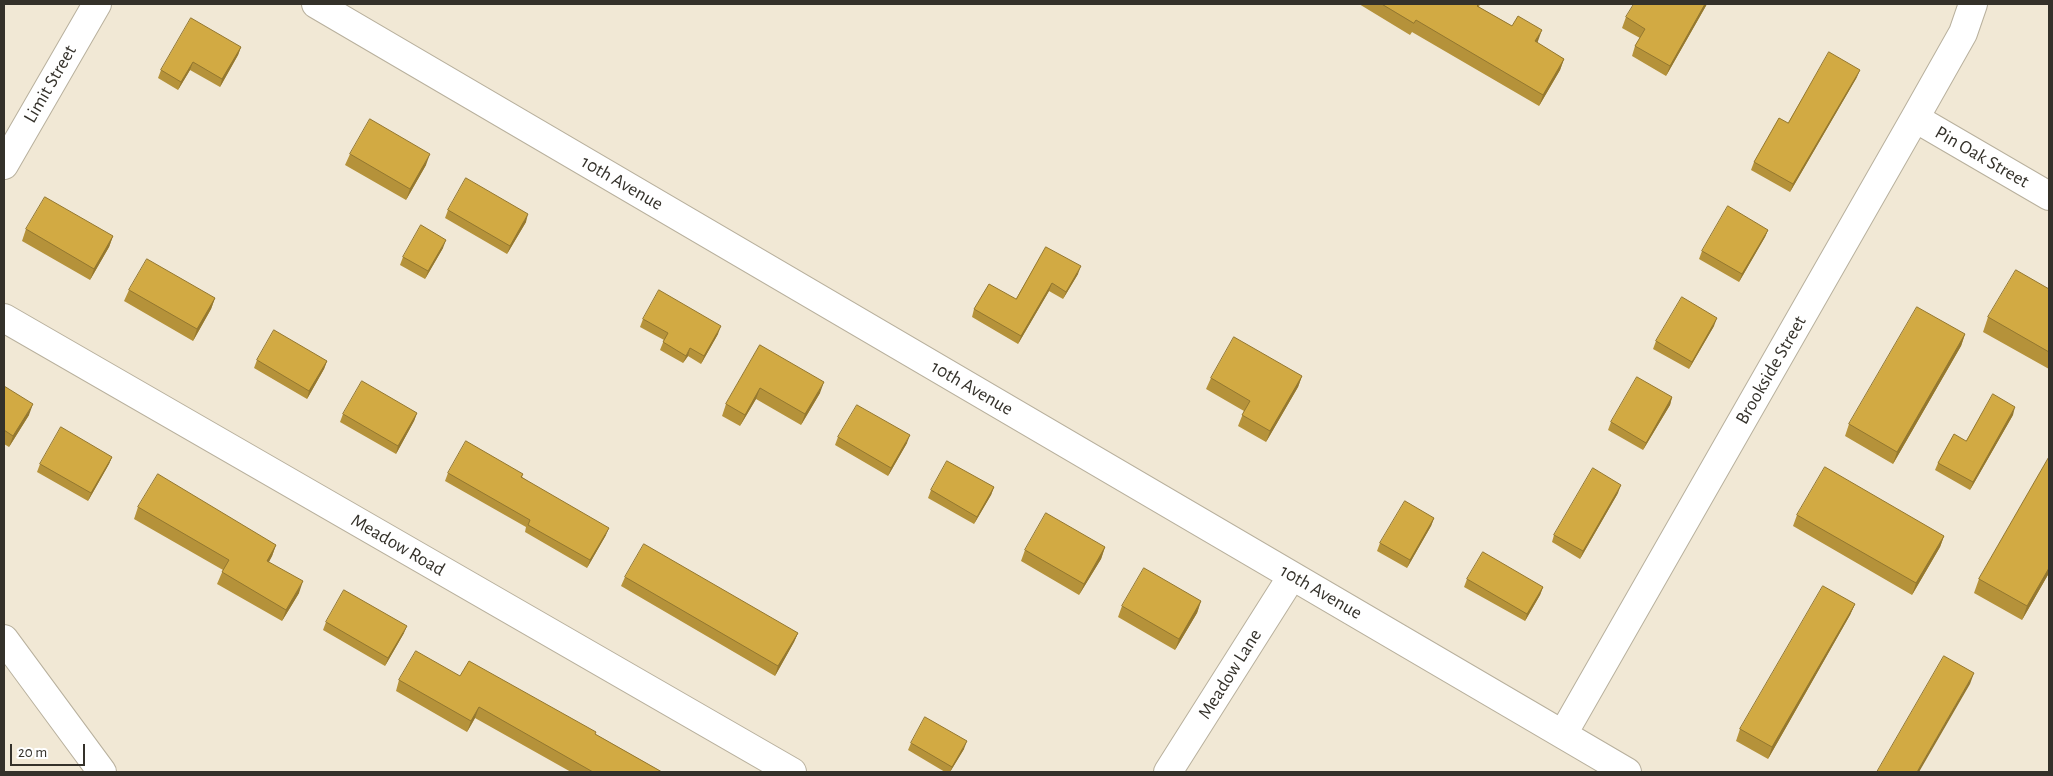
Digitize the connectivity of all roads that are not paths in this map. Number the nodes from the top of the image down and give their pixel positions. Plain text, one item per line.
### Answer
1 (97, 4) edge
2 (316, 4) edge
3 (1973, 4) edge
4 (1915, 118) junction
5 (4, 165) edge
6 (2049, 196) edge
7 (4, 318) edge
8 (1292, 576) junction
9 (4, 639) edge
10 (1563, 734) junction
11 (102, 772) edge
12 (792, 772) edge
13 (1168, 772) edge
14 (1627, 772) edge

1 - 5 street, Limit Street
2 - 8 street, 10th Avenue
3 - 4 street, Brookside Street
4 - 6 street, Pin Oak Street
4 - 10 street, Brookside Street
7 - 12 street, Meadow Road
8 - 10 street, 10th Avenue
8 - 13 street, Meadow Lane
9 - 11 street
10 - 14 street, 10th Avenue

